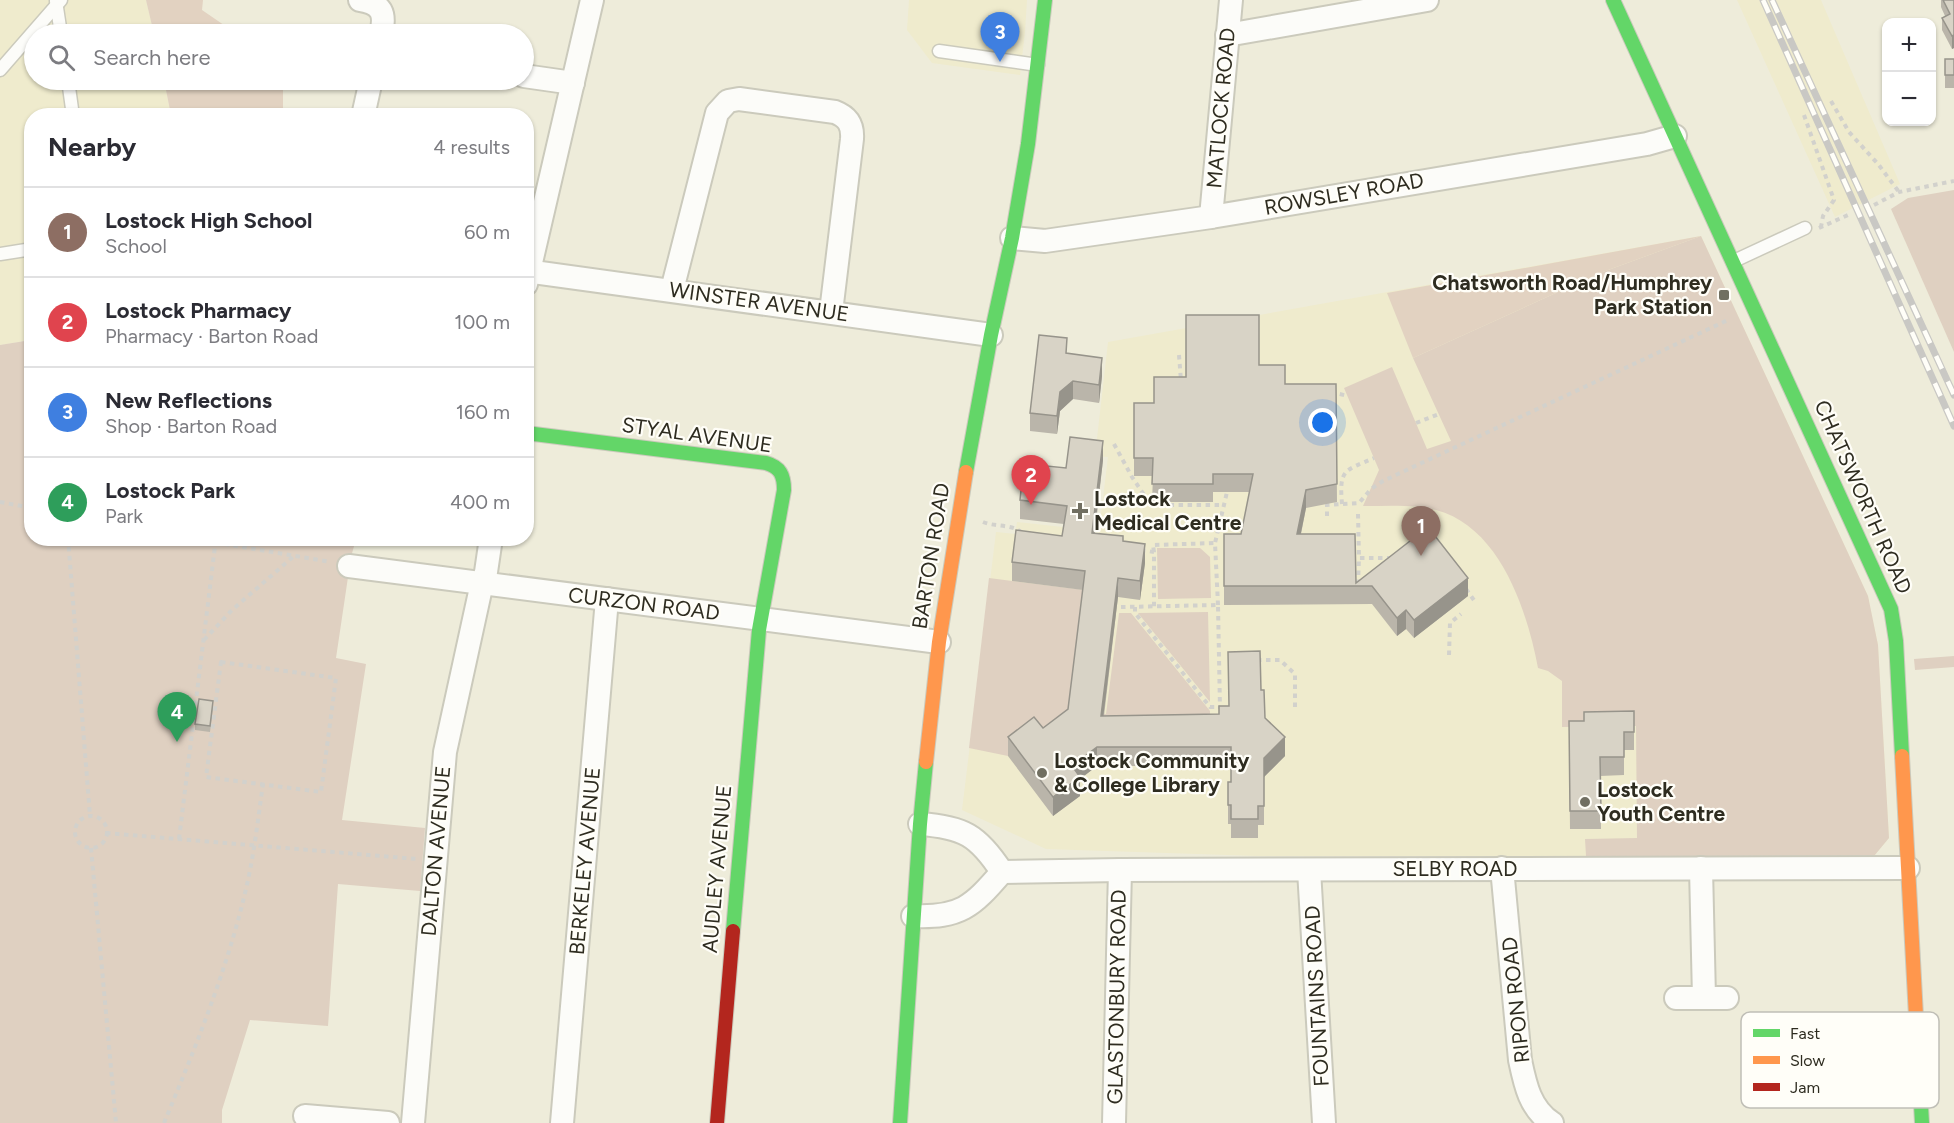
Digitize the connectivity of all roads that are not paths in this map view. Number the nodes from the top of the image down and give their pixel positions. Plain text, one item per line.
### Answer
1 (360, 0) edge
2 (592, 0) edge
3 (1046, 0) edge
4 (1231, 0) edge
5 (1427, 0) edge
6 (1613, 0) edge
7 (58, 1) edge
8 (39, 24) edge
9 (60, 24) edge
10 (382, 24) edge
11 (1227, 35) junction
12 (24, 41) edge
13 (939, 51) dead end
14 (1039, 65) junction
15 (0, 70) edge
16 (534, 77) edge
17 (573, 83) junction
18 (70, 90) edge
19 (369, 90) edge
20 (73, 108) edge
21 (365, 108) edge
22 (1675, 136) junction
23 (1211, 217) junction
24 (1805, 228) dead end
25 (1012, 238) junction
26 (534, 246) edge
27 (24, 250) edge
28 (0, 254) edge
29 (1733, 262) junction
30 (534, 276) edge
31 (672, 290) junction
32 (831, 312) junction
33 (991, 335) junction
34 (534, 434) edge
35 (490, 546) edge
36 (350, 566) road end
37 (483, 583) junction
38 (607, 599) junction
39 (761, 619) junction
40 (939, 642) junction
41 (920, 824) junction
42 (1503, 868) junction
43 (1701, 868) junction
44 (1908, 868) junction
45 (1120, 870) junction
46 (1309, 870) junction
47 (1002, 872) junction
48 (913, 916) junction
49 (1676, 998) dead end
50 (1704, 998) junction
51 (1727, 998) dead end
52 (1916, 1012) edge
53 (1921, 1108) edge
54 (305, 1116) dead end
55 (388, 1123) edge
56 (413, 1123) edge
57 (562, 1123) edge
58 (717, 1123) edge
59 (900, 1123) edge
60 (1114, 1123) edge
61 (1324, 1123) edge
62 (1552, 1123) edge
63 (1922, 1123) edge

1 - 10 street
2 - 17 street
3 - 14 street, BARTON ROAD
4 - 11 street, MATLOCK ROAD
5 - 11 street
6 - 22 street, CHATSWORTH ROAD
7 - 8 lane
7 - 9 lane
11 - 23 street, MATLOCK ROAD
12 - 15 lane
13 - 14 lane
14 - 25 street, BARTON ROAD
16 - 17 street
17 - 26 street
18 - 20 lane
19 - 21 street
22 - 23 street, ROWSLEY ROAD
22 - 29 street, CHATSWORTH ROAD
23 - 25 street, ROWSLEY ROAD
24 - 29 lane
25 - 33 street, BARTON ROAD
27 - 28 lane
29 - 44 street, CHATSWORTH ROAD
30 - 31 street, WINSTER AVENUE
31 - 32 street, WINSTER AVENUE
31 - 32 street
32 - 33 street, WINSTER AVENUE
33 - 40 street, BARTON ROAD
34 - 39 street, STYAL AVENUE
35 - 37 street, DALTON AVENUE
36 - 37 street, CURZON ROAD
37 - 38 street, CURZON ROAD
37 - 56 street, DALTON AVENUE
38 - 39 street, CURZON ROAD
38 - 57 street, BERKELEY AVENUE
39 - 40 street, CURZON ROAD
39 - 58 street, AUDLEY AVENUE
40 - 41 street, BARTON ROAD
41 - 47 street
41 - 48 street, BARTON ROAD
42 - 43 street, SELBY ROAD
42 - 46 street, SELBY ROAD
42 - 62 street, RIPON ROAD
43 - 44 street, SELBY ROAD
43 - 50 street
44 - 52 street, CHATSWORTH ROAD
45 - 46 street, SELBY ROAD
45 - 47 street, SELBY ROAD
45 - 60 street, GLASTONBURY ROAD
46 - 61 street, FOUNTAINS ROAD
47 - 48 street
48 - 59 street, BARTON ROAD
49 - 50 street
50 - 51 street
53 - 63 street, CHATSWORTH ROAD
54 - 55 street

